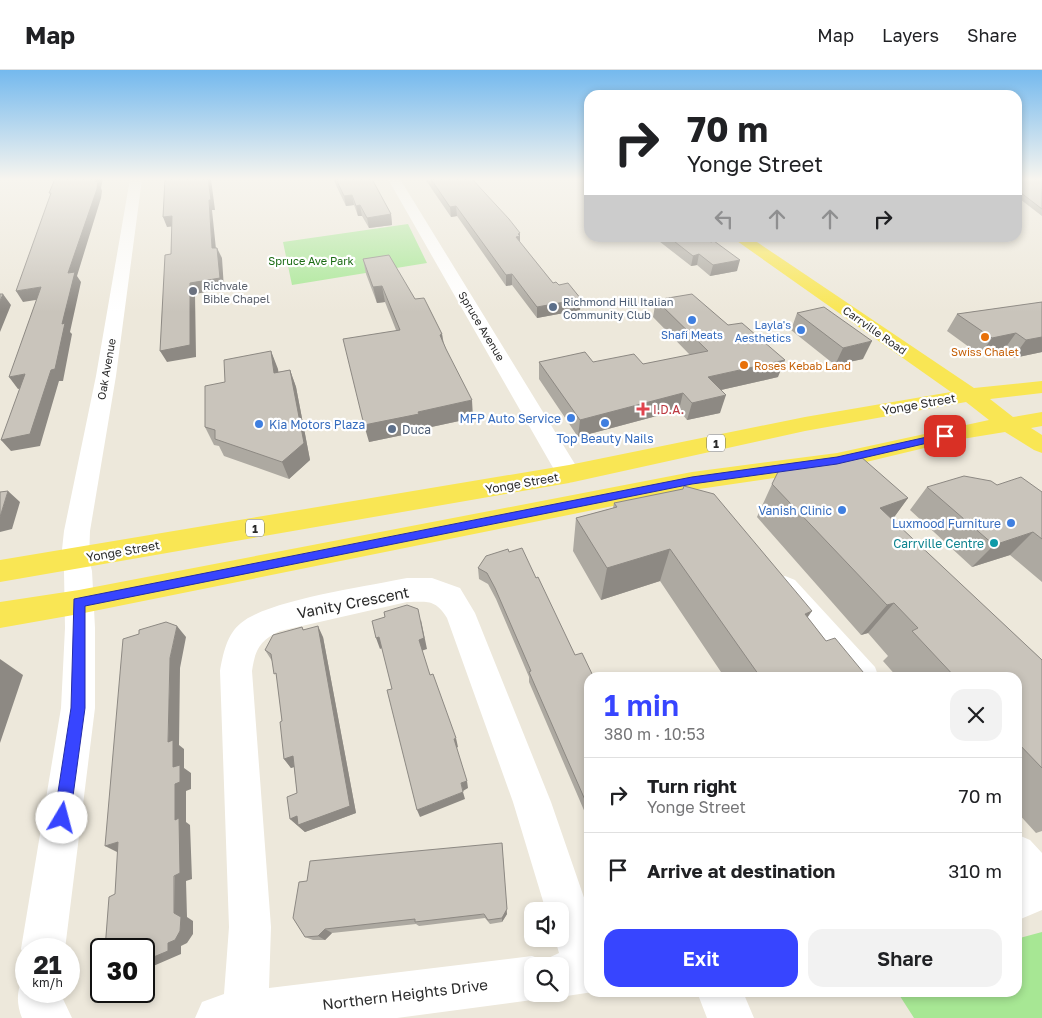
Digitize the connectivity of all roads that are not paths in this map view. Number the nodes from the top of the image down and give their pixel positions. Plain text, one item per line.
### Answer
1 (129, 223) edge
2 (420, 223) edge
3 (748, 242) edge
4 (773, 242) edge
5 (830, 279) junction
6 (808, 284) junction
7 (943, 355) dead end
8 (972, 386) junction
9 (1042, 387) edge
10 (998, 392) junction
11 (1041, 420) edge
12 (1008, 424) junction
13 (1042, 445) edge
14 (569, 474) junction
15 (692, 480) junction
16 (713, 505) edge
17 (75, 559) junction
18 (769, 570) edge
19 (0, 571) edge
20 (79, 602) junction
21 (0, 615) edge
22 (858, 672) edge
23 (1022, 861) edge
24 (1042, 883) edge
25 (1042, 889) edge
26 (1022, 897) edge
27 (45, 938) edge
28 (579, 973) edge
29 (524, 979) edge
30 (721, 997) edge
31 (40, 1003) edge
32 (236, 1017) edge
33 (48, 1018) edge
34 (731, 1018) edge

1 - 17 street, Oak Avenue
2 - 14 street, Spruce Avenue
3 - 6 main road, Carrville Road
4 - 5 main road, Carrville Road
5 - 6 main road
5 - 7 main road, Carrville Road
6 - 8 main road, Carrville Road
8 - 10 main road, Yonge Street / 1
8 - 12 main road, Carrville Road
8 - 14 main road, Yonge Street / 1
9 - 10 main road, Yonge Street / 1
10 - 11 main road
11 - 12 main road
12 - 13 main road, Carrville Road
12 - 15 main road
14 - 17 main road, Yonge Street / 1
15 - 16 street
15 - 20 main road
17 - 19 main road, Yonge Street / 1
17 - 20 street, Oak Avenue
18 - 22 street
20 - 21 main road
20 - 27 street
23 - 24 street
25 - 26 street
28 - 32 street, Vanity Crescent
29 - 32 street, Northern Heights Drive
30 - 34 street
31 - 33 street

